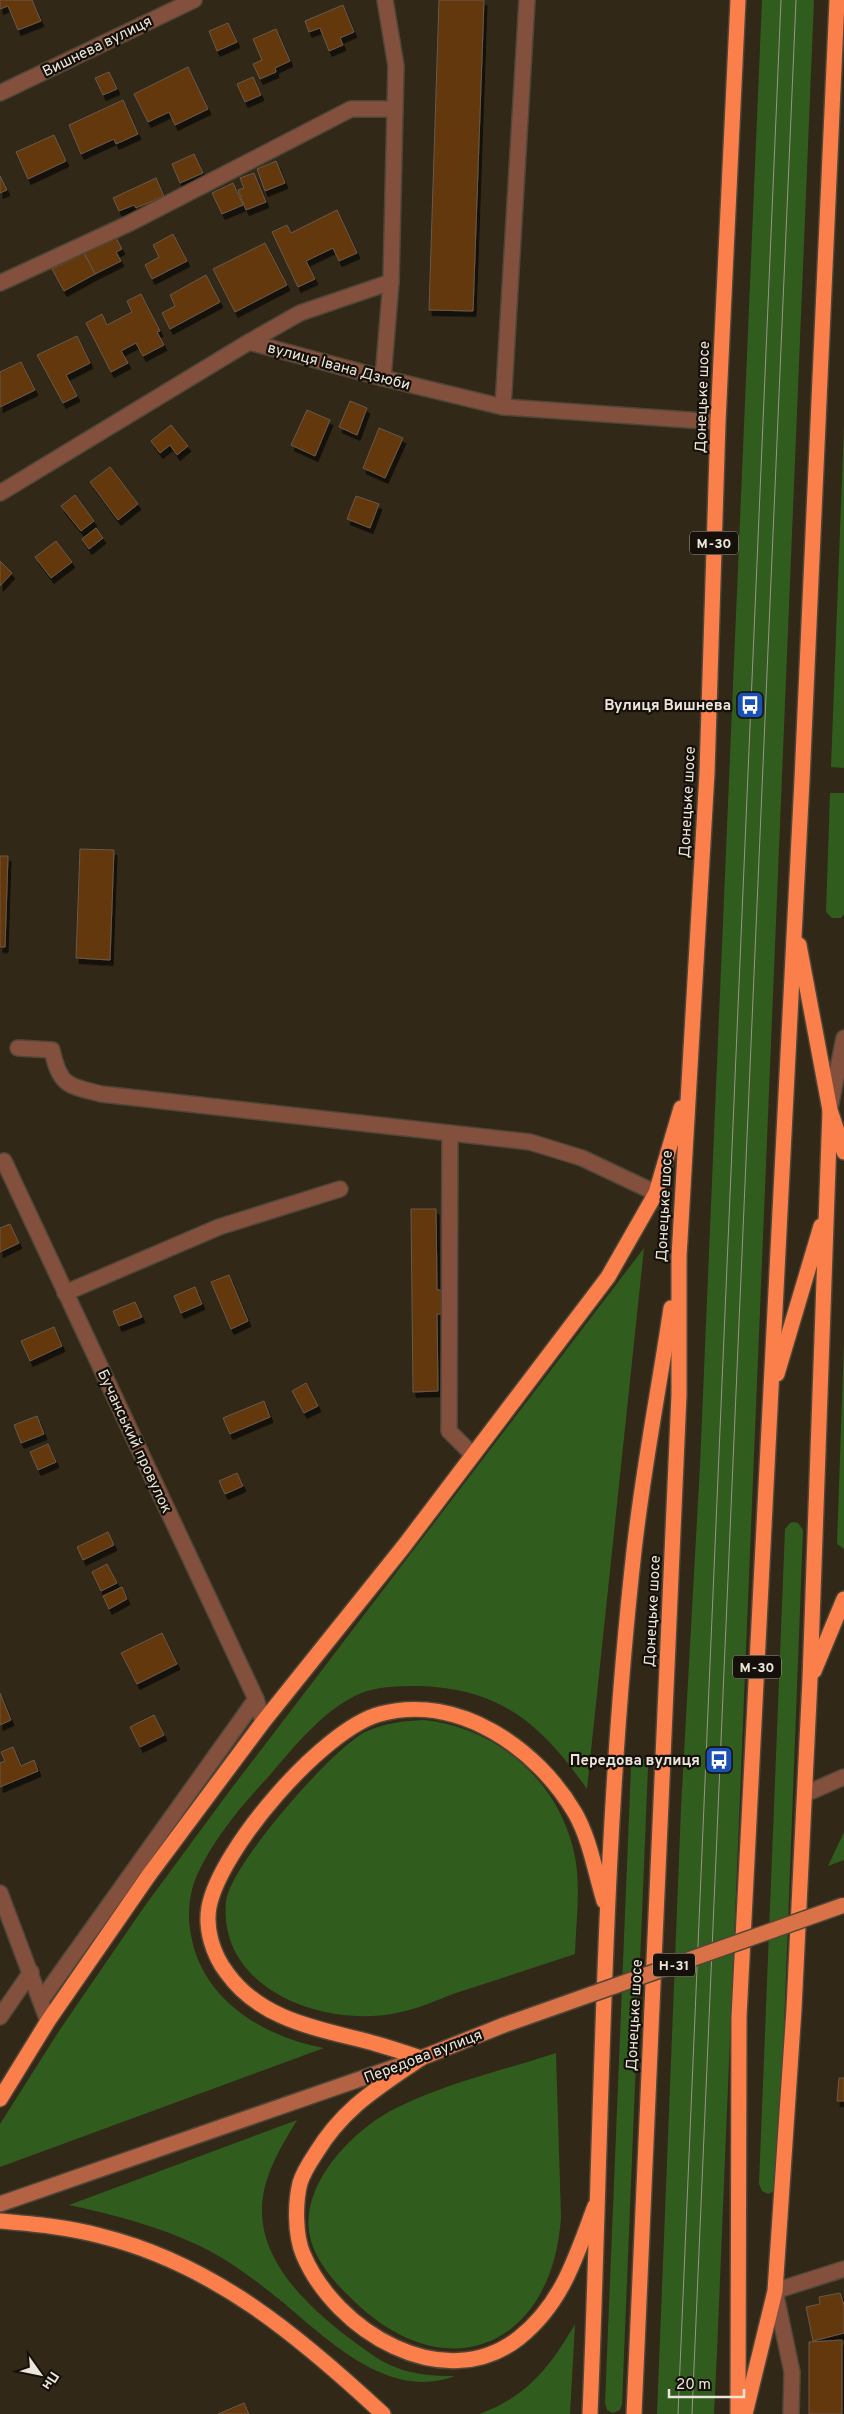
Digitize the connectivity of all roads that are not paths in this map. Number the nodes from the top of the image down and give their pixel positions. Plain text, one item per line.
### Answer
1 (194, 0) edge
2 (385, 0) edge
3 (527, 0) edge
4 (738, 0) edge
5 (837, 0) edge
6 (0, 93) edge
7 (395, 109) junction
8 (391, 282) junction
9 (0, 283) edge
10 (249, 342) junction
11 (383, 378) junction
12 (503, 407) junction
13 (718, 422) junction
14 (0, 493) edge
15 (795, 922) junction
16 (844, 1038) edge
17 (18, 1048) dead end
18 (688, 1085) junction
19 (830, 1110) junction
20 (450, 1133) junction
21 (844, 1152) edge
22 (4, 1161) dead end
23 (340, 1188) dead end
24 (656, 1192) junction
25 (827, 1206) junction
26 (679, 1257) junction
27 (65, 1293) junction
28 (770, 1400) junction
29 (473, 1455) junction
30 (844, 1599) edge
31 (810, 1679) junction
32 (256, 1699) junction
33 (263, 1722) junction
34 (844, 1778) edge
35 (805, 1794) junction
36 (0, 1893) edge
37 (844, 1905) edge
38 (607, 1909) junction
39 (31, 1972) junction
40 (42, 1999) junction
41 (0, 2017) edge
42 (48, 2021) junction
43 (421, 2058) junction
44 (0, 2099) edge
45 (599, 2193) junction
46 (0, 2204) edge
47 (0, 2221) edge
48 (844, 2269) edge
49 (775, 2292) junction
50 (383, 2414) edge
51 (590, 2414) edge
52 (634, 2414) edge
53 (738, 2414) edge
54 (745, 2414) edge
55 (791, 2414) edge

1 - 6 street, Вишнева вулиця
2 - 7 street
3 - 12 street
4 - 13 highway, Донецьке шосе / М-30
5 - 15 highway, М-30
7 - 8 street
7 - 9 street
8 - 10 street
8 - 11 street
10 - 11 street, вулиця Івана Дзюби
10 - 14 street, вулиця Івана Дзюби
11 - 12 street, вулиця Івана Дзюби
12 - 13 street, вулиця Івана Дзюби
13 - 18 highway, Донецьке шосе / М-30
15 - 19 highway
15 - 28 highway, М-30
16 - 19 street
17 - 20 street
18 - 24 highway
18 - 26 highway, Донецьке шосе / М-30
19 - 21 highway
19 - 25 highway
20 - 24 street
20 - 29 street
22 - 27 street, Бучанський провулок
23 - 27 street
24 - 29 highway
25 - 28 highway
25 - 31 highway
26 - 38 highway
26 - 52 highway, Донецьке шосе / М-30
27 - 32 street, Бучанський провулок
28 - 53 highway, М-30
29 - 33 highway
30 - 31 highway
31 - 35 highway
32 - 33 street, Бучанський провулок
32 - 40 street
33 - 42 highway
34 - 35 street
35 - 49 highway
36 - 39 street
37 - 43 main road, Передова вулиця / Н-31, bridge
38 - 43 highway
38 - 45 highway
39 - 40 street
39 - 41 street
40 - 42 street
42 - 44 highway
43 - 45 highway
43 - 46 main road, Передова вулиця / Н-31
45 - 51 highway
47 - 50 highway
48 - 49 street
49 - 54 highway
49 - 55 street

